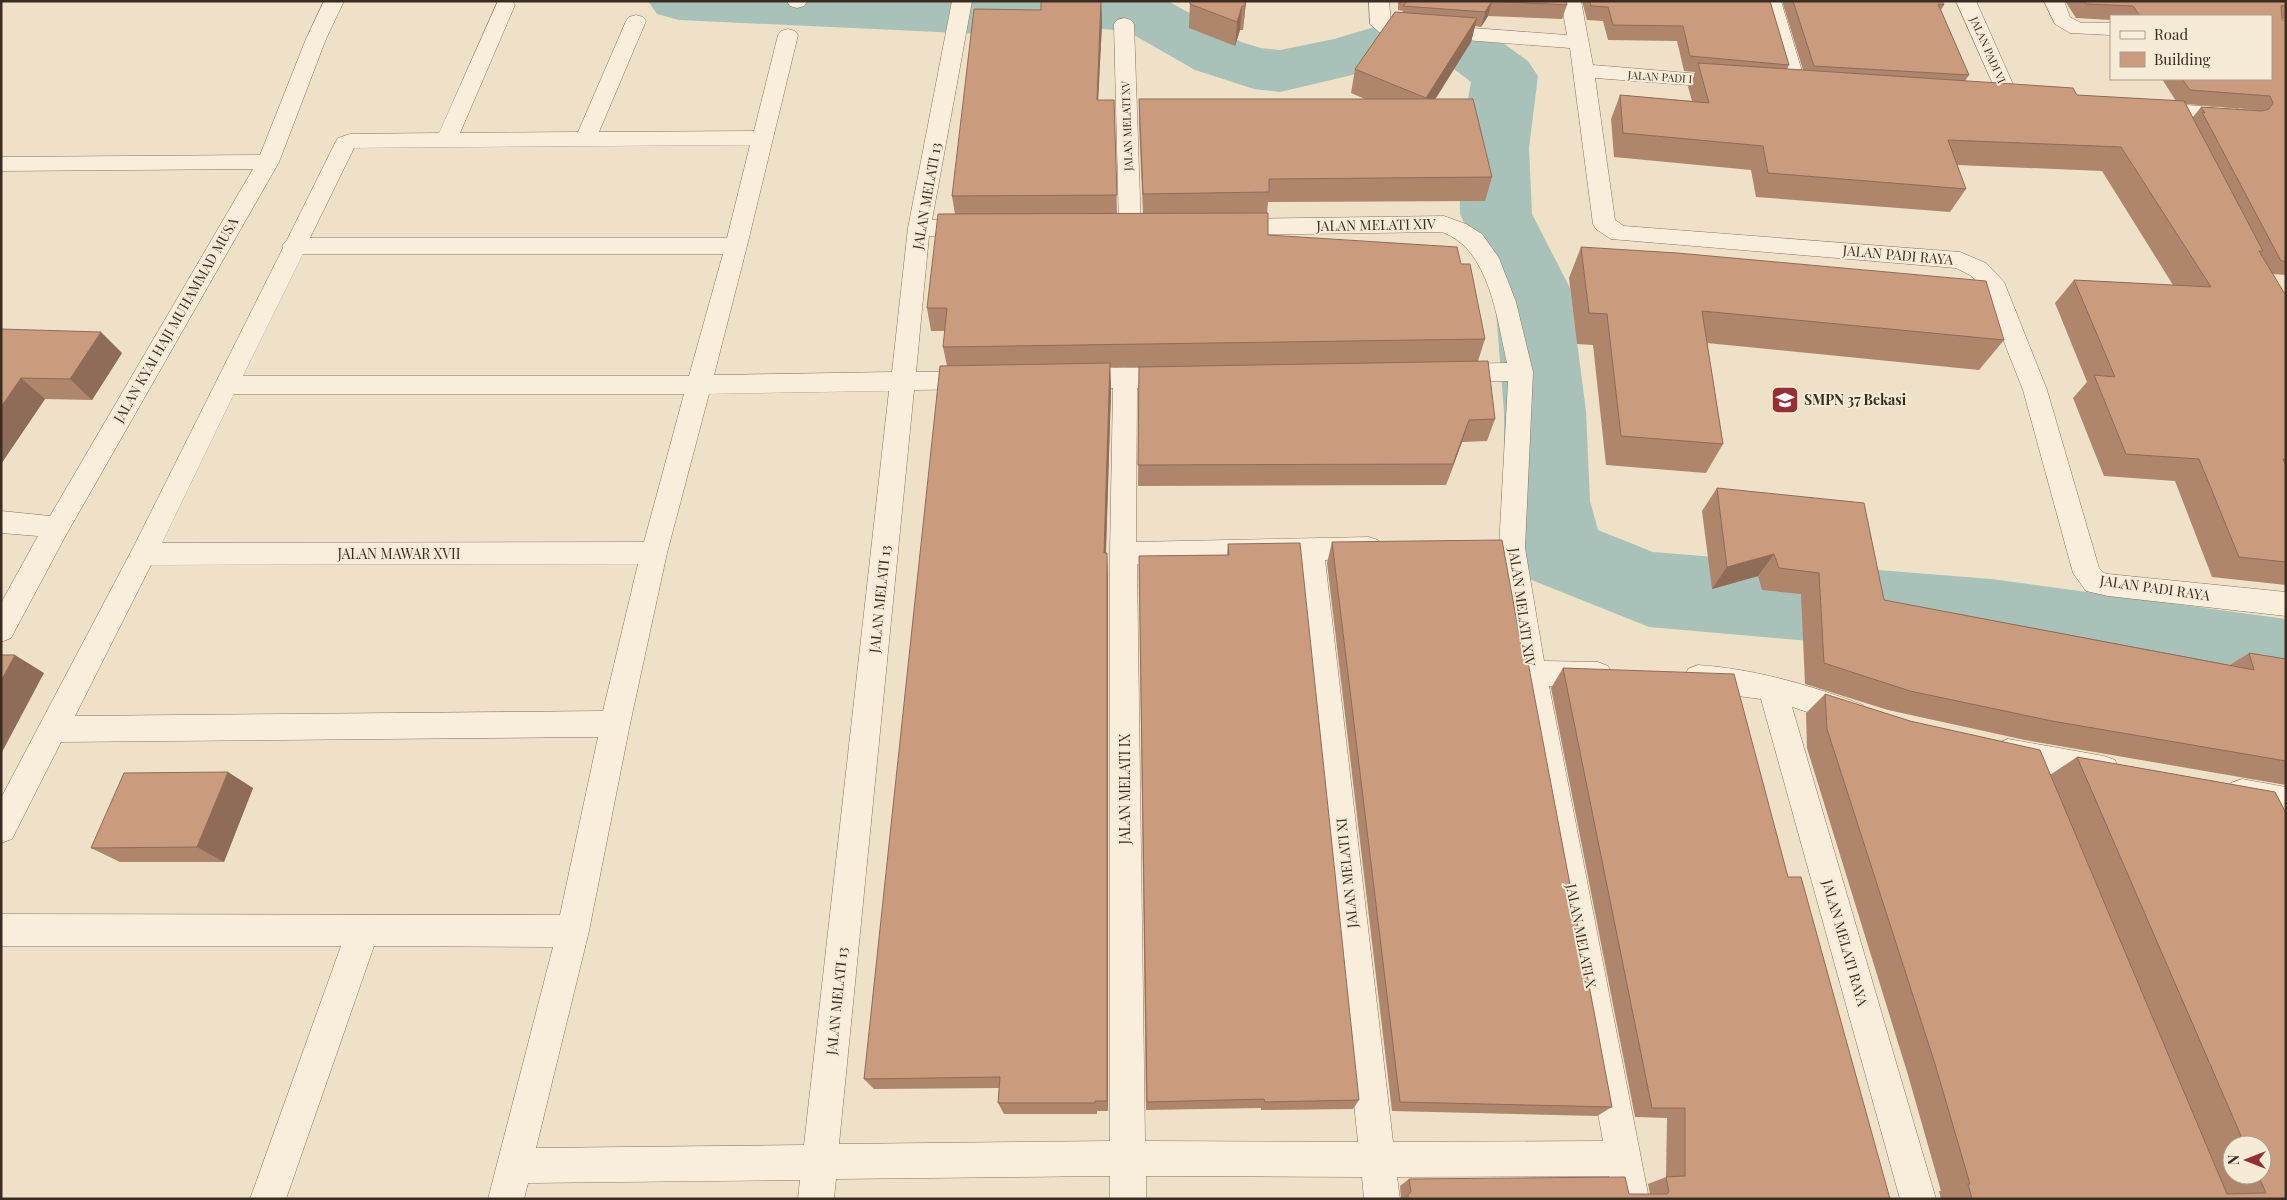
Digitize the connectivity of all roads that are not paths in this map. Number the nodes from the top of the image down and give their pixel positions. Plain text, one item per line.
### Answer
1 (334, 1) edge
2 (1379, 1) edge
3 (1571, 1) edge
4 (1771, 1) edge
5 (1966, 1) edge
6 (2054, 1) edge
7 (962, 4) edge
8 (505, 5) dead end
9 (636, 21) dead end
10 (1124, 24) dead end
11 (2110, 28) edge
12 (788, 35) dead end
13 (1578, 42) junction
14 (1584, 71) junction
15 (1752, 84) edge
16 (1797, 88) edge
17 (2010, 100) edge
18 (2249, 116) edge
19 (2167, 117) edge
20 (762, 138) junction
21 (586, 139) junction
22 (446, 141) junction
23 (268, 162) junction
24 (1, 164) edge
25 (1208, 227) edge
26 (919, 228) junction
27 (996, 228) edge
28 (1130, 228) edge
29 (293, 246) junction
30 (736, 246) junction
31 (1521, 372) junction
32 (1432, 373) edge
33 (1194, 377) edge
34 (1125, 378) junction
35 (1048, 379) edge
36 (1000, 380) edge
37 (904, 381) junction
38 (225, 385) junction
39 (698, 385) junction
40 (1, 522) edge
41 (57, 527) junction
42 (1310, 548) junction
43 (1397, 548) edge
44 (1484, 548) edge
45 (1512, 548) junction
46 (654, 553) junction
47 (1123, 553) junction
48 (143, 554) junction
49 (2286, 604) edge
50 (1, 630) edge
51 (1532, 673) junction
52 (1620, 676) edge
53 (1668, 677) edge
54 (1772, 688) junction
55 (1879, 722) edge
56 (615, 724) junction
57 (51, 729) junction
58 (1979, 746) edge
59 (2133, 775) edge
60 (2212, 788) edge
61 (2252, 795) junction
62 (2286, 800) edge
63 (1, 829) edge
64 (2269, 829) edge
65 (1, 930) edge
66 (363, 931) junction
67 (573, 931) junction
68 (1128, 1158) junction
69 (1623, 1158) junction
70 (1378, 1160) junction
71 (820, 1162) junction
72 (514, 1166) junction
73 (268, 1199) edge
74 (506, 1199) edge
75 (816, 1199) edge
76 (1128, 1199) edge
77 (1382, 1199) edge
78 (1631, 1199) edge
79 (1918, 1199) edge

1 - 23 street, JALAN KYAI HAJI MUHAMMAD MUSA
2 - 13 street
3 - 13 street, JALAN PADI RAYA
4 - 16 street
5 - 17 street, JALAN PADI VI
6 - 11 street
7 - 26 street, JALAN MELATI 13
8 - 22 street
9 - 21 street
10 - 28 street, JALAN MELATI XV
12 - 20 street
13 - 14 street, JALAN PADI RAYA
14 - 15 street, JALAN PADI I
14 - 49 street, JALAN PADI RAYA
18 - 19 street
20 - 21 street
20 - 30 street
21 - 22 street
22 - 29 street
23 - 24 street
23 - 41 street, JALAN KYAI HAJI MUHAMMAD MUSA
25 - 31 street, JALAN MELATI XIV
26 - 27 street
26 - 37 street, JALAN MELATI 13
29 - 30 street
29 - 38 street
30 - 39 street
31 - 32 street
31 - 45 street, JALAN MELATI XIV
33 - 34 street
34 - 35 street
34 - 47 street, JALAN MELATI IX
36 - 37 street
37 - 39 street
37 - 71 street, JALAN MELATI 13
38 - 39 street
38 - 48 street
39 - 46 street
40 - 41 street
41 - 50 street, JALAN KYAI HAJI MUHAMMAD MUSA
42 - 43 street
42 - 47 street
42 - 70 street, JALAN MELATI XI
44 - 45 street
45 - 51 street, JALAN MELATI XIV
46 - 48 street, JALAN MAWAR XVII
46 - 56 street
47 - 68 street, JALAN MELATI IX
48 - 57 street
51 - 52 street
51 - 69 street, JALAN MELATI X
53 - 54 street
54 - 55 street
54 - 79 street, JALAN MELATI RAYA
56 - 57 street
56 - 67 street
57 - 63 street
58 - 59 street
60 - 61 street
61 - 62 street
61 - 64 street
65 - 66 street
66 - 67 street
66 - 73 street
67 - 72 street
68 - 70 street
68 - 71 street
68 - 76 street, JALAN MELATI IX
69 - 70 street
69 - 78 street, JALAN MELATI X
70 - 77 street, JALAN MELATI XI
71 - 72 street
71 - 75 street, JALAN MELATI 13
72 - 74 street

